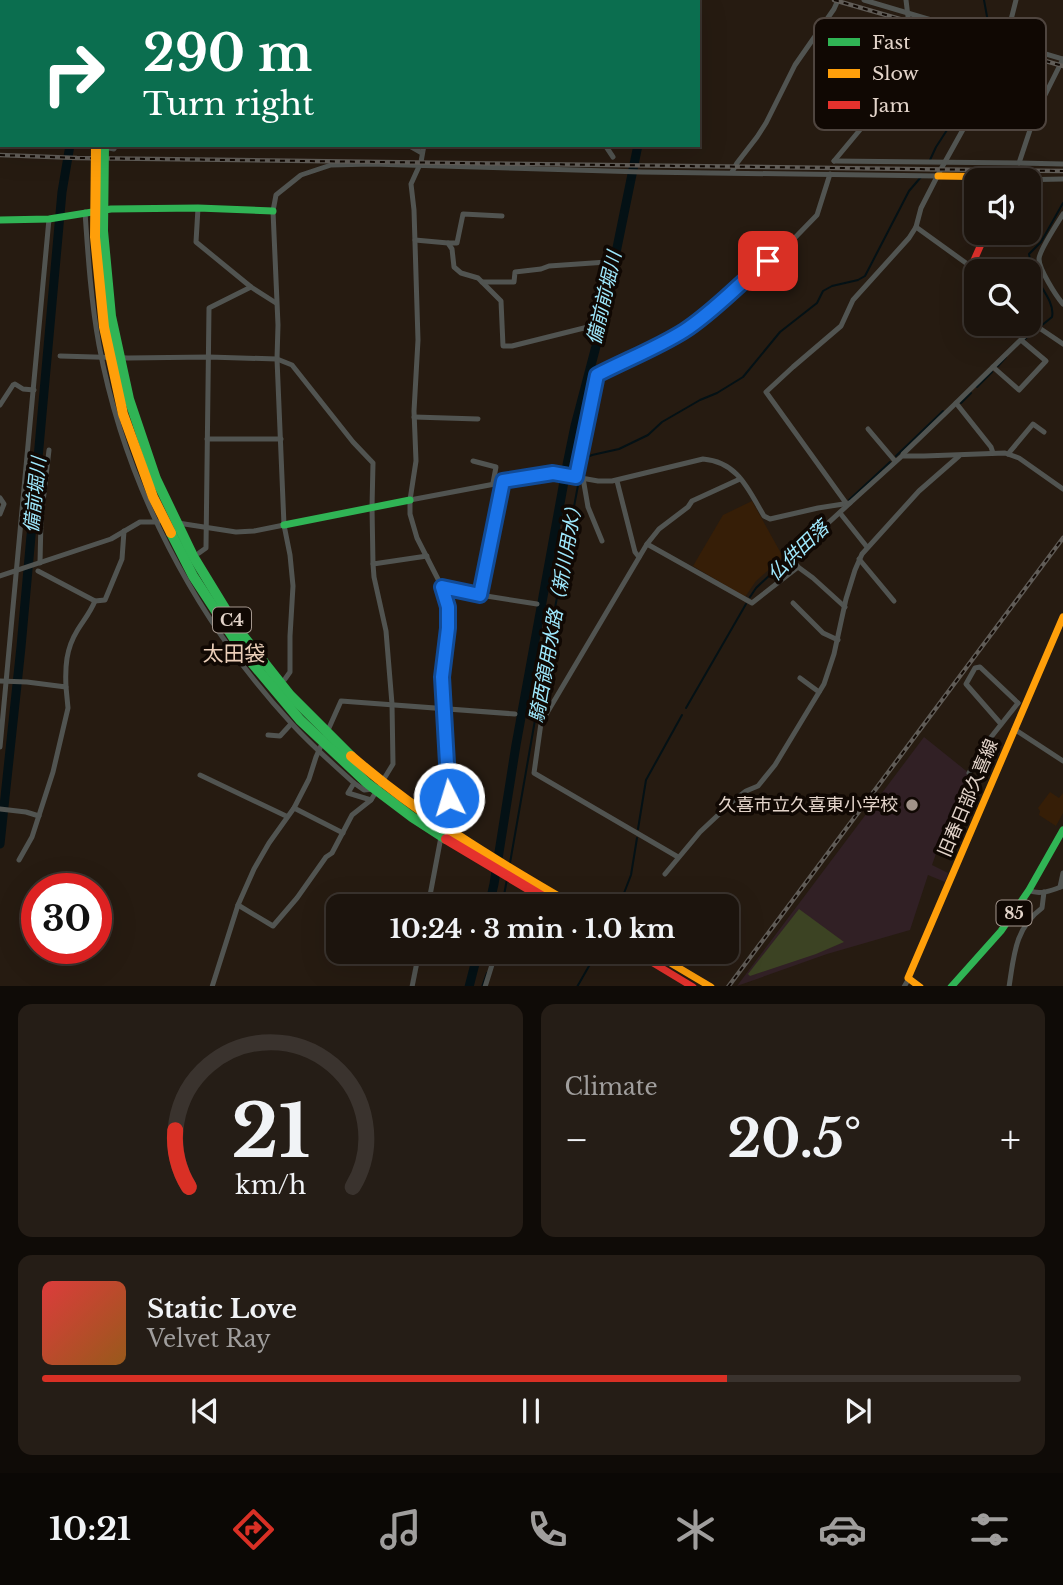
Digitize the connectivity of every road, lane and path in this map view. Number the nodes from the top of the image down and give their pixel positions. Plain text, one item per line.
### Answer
1 (838, 0) edge
2 (864, 0) edge
3 (906, 0) edge
4 (1016, 0) edge
5 (907, 13) junction
6 (828, 18) edge
7 (908, 18) edge
8 (924, 18) edge
9 (1012, 18) edge
10 (814, 37) edge
11 (1046, 54) edge
12 (1063, 59) edge
13 (1046, 93) edge
14 (860, 130) edge
15 (962, 130) edge
16 (1030, 130) edge
17 (95, 147) edge
18 (104, 147) edge
19 (412, 147) edge
20 (424, 147) edge
21 (606, 147) edge
22 (422, 153) junction
23 (613, 156) dead end
24 (945, 161) junction
25 (1019, 163) junction
26 (1063, 164) edge
27 (418, 166) junction
28 (733, 172) junction
29 (830, 174) junction
30 (938, 176) junction
31 (964, 176) edge
32 (1041, 179) edge
33 (1063, 179) edge
34 (198, 208) junction
35 (273, 211) junction
36 (85, 212) junction
37 (1063, 214) edge
38 (502, 216) dead end
39 (50, 219) junction
40 (0, 220) edge
41 (916, 227) junction
42 (415, 240) junction
43 (448, 243) junction
44 (607, 262) dead end
45 (964, 262) edge
46 (482, 282) junction
47 (251, 287) junction
48 (276, 303) junction
49 (1063, 304) edge
50 (592, 326) dead end
51 (1041, 330) edge
52 (1025, 336) edge
53 (1021, 340) junction
54 (1063, 344) edge
55 (60, 356) dead end
56 (102, 357) junction
57 (209, 357) junction
58 (276, 359) junction
59 (993, 367) junction
60 (34, 390) junction
61 (956, 403) junction
62 (0, 405) edge
63 (117, 417) junction
64 (414, 417) junction
65 (478, 419) dead end
66 (145, 425) dead end
67 (868, 429) dead end
68 (1044, 432) dead end
69 (207, 439) junction
70 (281, 439) junction
71 (49, 450) dead end
72 (993, 453) junction
73 (1008, 454) junction
74 (959, 455) junction
75 (902, 456) junction
76 (473, 461) dead end
77 (895, 461) junction
78 (576, 477) junction
79 (583, 478) junction
80 (740, 479) junction
81 (503, 481) junction
82 (617, 481) junction
83 (493, 483) junction
84 (1063, 489) edge
85 (0, 498) edge
86 (410, 500) junction
87 (848, 503) junction
88 (372, 507) junction
89 (840, 513) junction
90 (0, 514) edge
91 (156, 522) junction
92 (284, 525) junction
93 (206, 528) junction
94 (124, 531) junction
95 (602, 541) dead end
96 (647, 544) junction
97 (867, 547) junction
98 (200, 553) dead end
99 (427, 556) junction
100 (639, 557) junction
101 (859, 559) junction
102 (40, 563) junction
103 (373, 564) junction
104 (798, 567) junction
105 (17, 569) junction
106 (38, 571) dead end
107 (1, 573) edge
108 (213, 579) dead end
109 (442, 587) junction
110 (194, 592) junction
111 (480, 595) junction
112 (95, 601) junction
113 (894, 601) dead end
114 (793, 603) dead end
115 (537, 604) dead end
116 (845, 607) junction
117 (1063, 619) edge
118 (838, 640) junction
119 (800, 678) dead end
120 (285, 679) dead end
121 (3, 681) edge
122 (66, 687) junction
123 (294, 689) dead end
124 (819, 692) junction
125 (392, 704) junction
126 (1021, 704) junction
127 (443, 708) junction
128 (514, 714) dead end
129 (290, 722) junction
130 (1001, 724) junction
131 (1014, 729) junction
132 (268, 735) dead end
133 (0, 747) edge
134 (319, 751) junction
135 (1063, 761) edge
136 (969, 773) dead end
137 (200, 775) dead end
138 (354, 783) junction
139 (377, 789) junction
140 (371, 800) junction
141 (0, 808) edge
142 (294, 808) junction
143 (39, 816) junction
144 (286, 816) junction
145 (342, 833) junction
146 (1061, 837) edge
147 (678, 857) junction
148 (19, 860) dead end
149 (1063, 873) edge
150 (665, 874) dead end
151 (1062, 887) edge
152 (1029, 890) junction
153 (1044, 892) junction
154 (430, 894) edge
155 (538, 894) edge
156 (553, 894) edge
157 (238, 905) junction
158 (417, 964) edge
159 (492, 964) edge
160 (655, 964) edge
161 (673, 964) edge
162 (906, 983) edge
163 (212, 986) edge
164 (412, 986) edge
165 (485, 986) edge
166 (693, 986) edge
167 (711, 986) edge
168 (920, 986) edge
169 (951, 986) edge
170 (1009, 986) edge

1 - 6 street
2 - 5 street
3 - 5 street
4 - 9 street
5 - 7 street
5 - 8 street
10 - 28 street
11 - 12 street
12 - 13 street
14 - 24 street
15 - 24 street
16 - 25 street
17 - 155 main road, C4, bridge
18 - 156 main road, C4, bridge
19 - 22 street
20 - 22 street
21 - 23 street
22 - 27 street
24 - 25 street
24 - 30 street
25 - 26 street
27 - 28 street
27 - 35 street
27 - 42 street
28 - 29 street
29 - 30 street
29 - 78 street
30 - 31 main road
30 - 41 street
32 - 33 street
34 - 35 main road
34 - 36 main road
34 - 47 street
35 - 48 street
36 - 39 main road
36 - 56 street
37 - 49 street
38 - 43 street
39 - 40 main road
39 - 60 street
41 - 45 street
41 - 87 street
42 - 43 street
42 - 64 street
43 - 46 street
44 - 46 street
46 - 50 street
47 - 48 street
47 - 57 street
48 - 58 street
51 - 54 street
52 - 53 street
53 - 59 street
53 - 59 street
55 - 56 street
56 - 57 street
56 - 63 street
57 - 58 street
57 - 69 street
58 - 70 street
58 - 88 street
59 - 61 street
60 - 62 street
60 - 105 street
61 - 72 street
61 - 75 street
63 - 66 street
63 - 91 street
64 - 65 street
64 - 86 street
67 - 77 street
68 - 73 street
69 - 70 street
69 - 93 street
70 - 92 street
71 - 102 street
72 - 73 street
72 - 74 street
73 - 84 street
74 - 75 street
74 - 97 street
75 - 77 street
76 - 83 street
77 - 87 street
78 - 79 street
78 - 81 street
79 - 82 street
79 - 95 street
80 - 82 street
80 - 87 street
80 - 96 street
81 - 83 street
81 - 111 street
82 - 100 street
83 - 86 street
85 - 90 street
86 - 88 main road
86 - 99 street
87 - 89 street
88 - 92 main road
88 - 103 street
89 - 97 street
89 - 104 street
91 - 93 street
91 - 94 street
91 - 110 street
92 - 93 street
92 - 120 street
93 - 98 street
94 - 102 street
94 - 112 street
96 - 100 street
96 - 104 street
97 - 101 street
99 - 103 street
99 - 109 street
100 - 147 street
101 - 113 street
101 - 116 street
102 - 105 street
103 - 125 street
104 - 116 street
105 - 107 street
105 - 121 street
106 - 112 street
108 - 110 street
109 - 111 street
109 - 127 street
110 - 129 street
111 - 115 street
112 - 122 street
114 - 118 street
116 - 118 street
117 - 126 main road, 旧春日部久喜線
118 - 124 street
119 - 124 street
121 - 122 street
121 - 133 street
122 - 143 street
123 - 129 street
124 - 147 street
125 - 127 street
125 - 134 street
125 - 139 street
126 - 130 street
126 - 130 street
126 - 131 main road, 旧春日部久喜線
127 - 128 street
127 - 154 street
129 - 132 street
129 - 134 street
130 - 136 street
131 - 135 street
131 - 162 main road, 旧春日部久喜線
134 - 138 street
134 - 142 street
137 - 144 street
138 - 139 street
138 - 140 street
139 - 140 street
140 - 145 street
141 - 143 street
142 - 144 street
142 - 145 street
143 - 148 street
144 - 157 street
145 - 157 street
146 - 152 main road, 85
147 - 150 street
149 - 151 street
151 - 153 street
152 - 153 street
152 - 169 main road, 85
153 - 170 street
157 - 163 street
158 - 164 street
159 - 165 street
160 - 166 main road
161 - 167 main road
162 - 168 main road, 旧春日部久喜線

